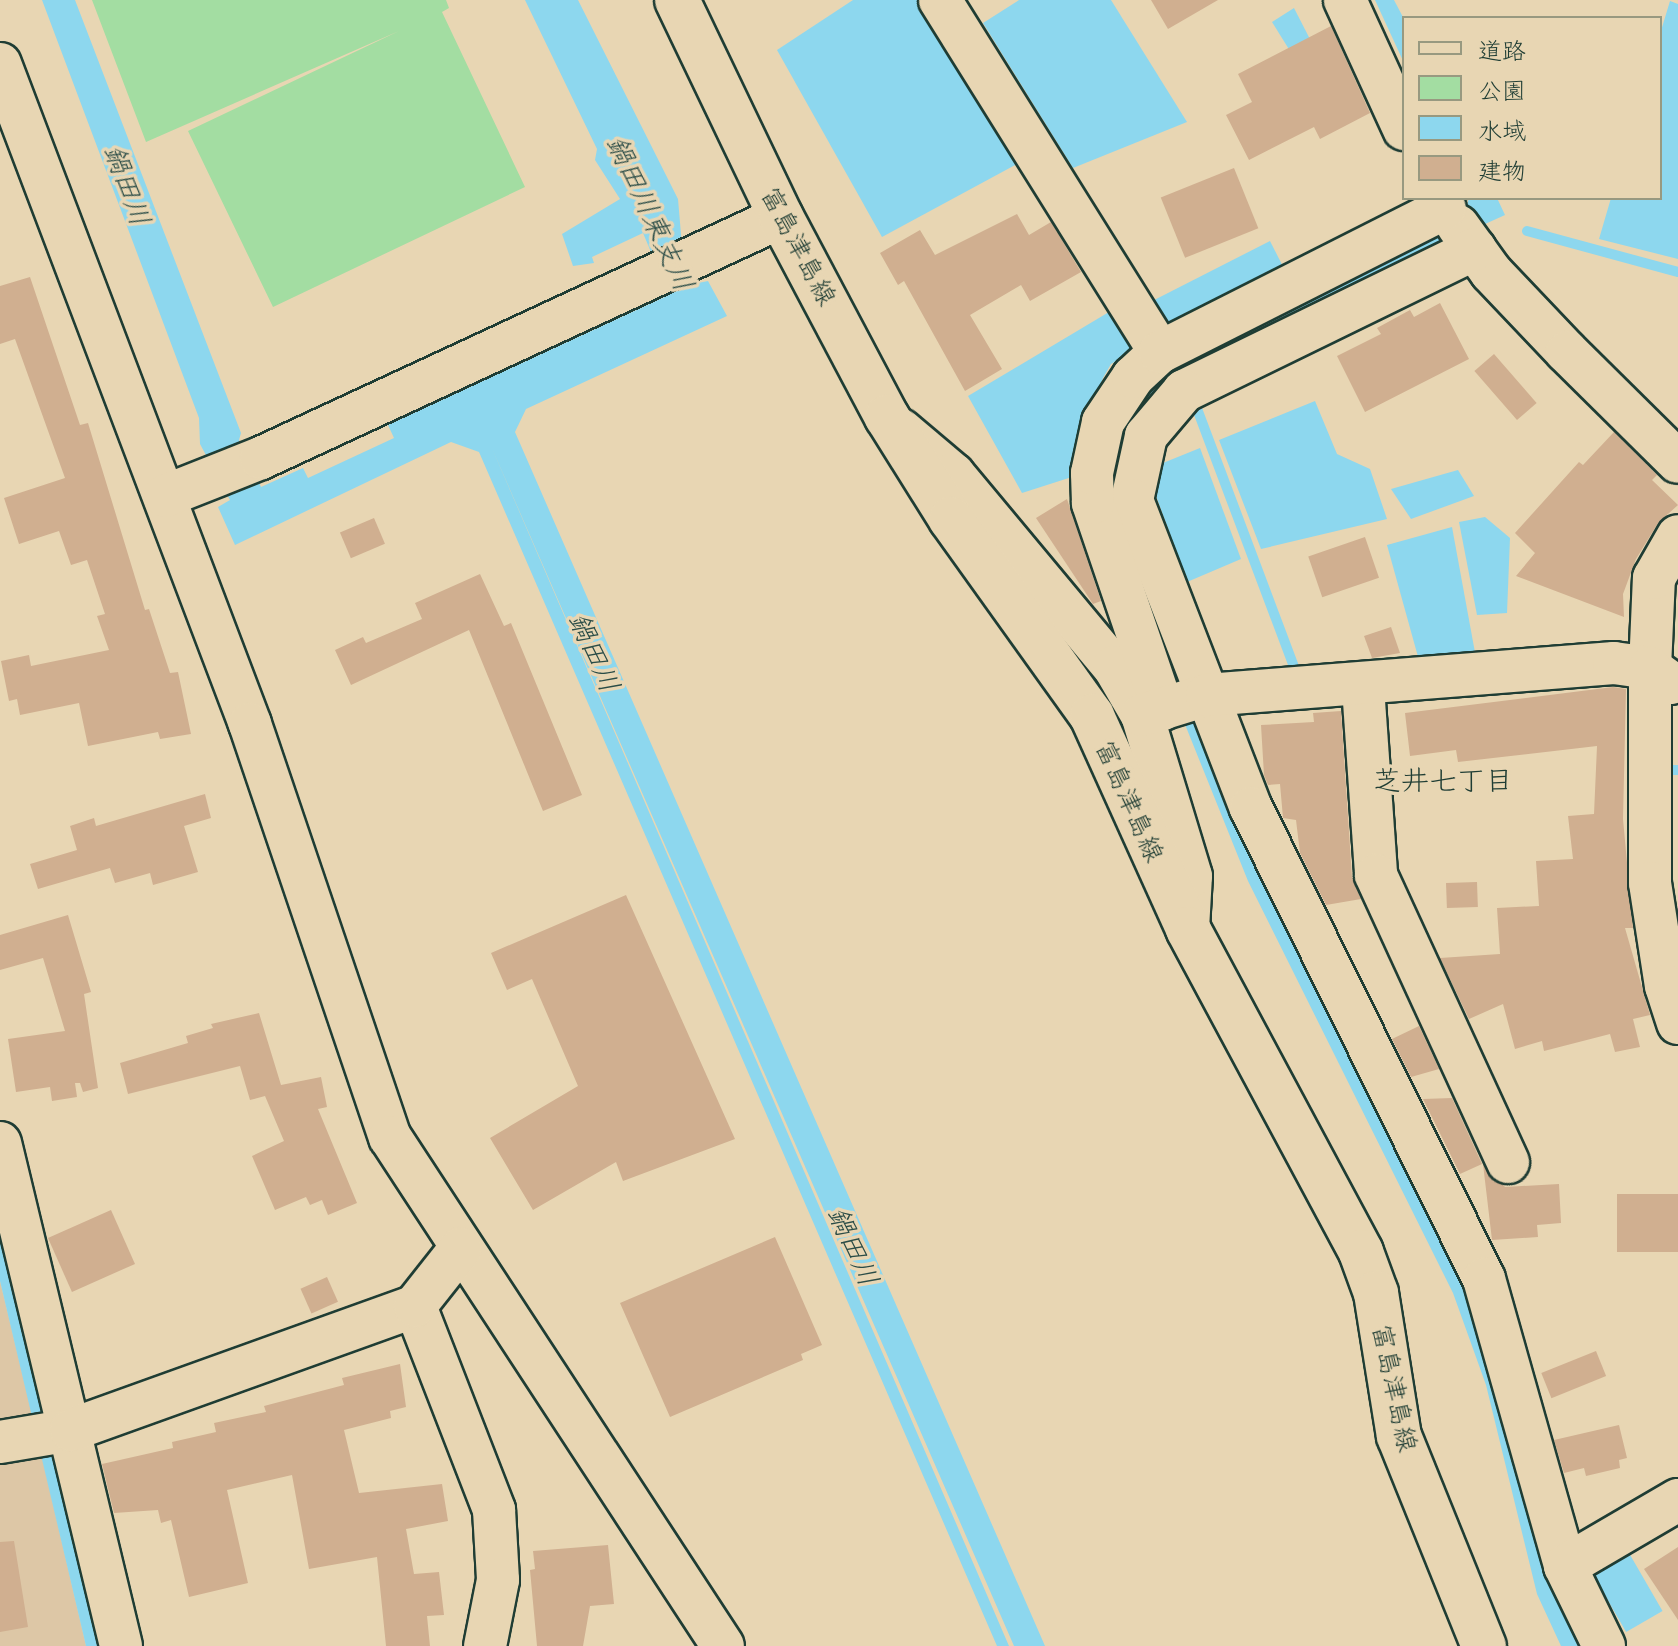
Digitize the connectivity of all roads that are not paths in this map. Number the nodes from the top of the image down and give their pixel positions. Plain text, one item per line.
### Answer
1 (677, 0) edge
2 (940, 0) edge
3 (1345, 0) edge
4 (0, 64) edge
5 (1402, 125) edge
6 (1445, 207) edge
7 (781, 217) junction
8 (1475, 249) junction
9 (1160, 352) junction
10 (887, 417) junction
11 (1678, 462) edge
12 (165, 496) junction
13 (1678, 536) edge
14 (1664, 678) edge
15 (1363, 687) junction
16 (1170, 706) junction
17 (1188, 929) junction
18 (1678, 1023) edge
19 (0, 1143) edge
20 (1508, 1162) dead end
21 (460, 1249) junction
22 (415, 1306) junction
23 (40, 1435) edge
24 (1678, 1500) edge
25 (1565, 1566) junction
26 (121, 1646) edge
27 (485, 1646) edge
28 (723, 1646) edge
29 (1484, 1646) edge
30 (1604, 1646) edge

1 - 7 main road, 富島津島線
2 - 9 street
3 - 5 street
4 - 12 street
6 - 8 street
6 - 9 street
7 - 10 main road, 富島津島線
7 - 12 street
8 - 11 street
8 - 16 street
9 - 16 street
10 - 16 street
10 - 17 main road, 富島津島線
12 - 21 street
13 - 14 street
14 - 15 street
14 - 18 street
15 - 16 street
15 - 20 street
16 - 17 street
16 - 25 street
17 - 29 main road, 富島津島線
19 - 23 street
21 - 22 street
21 - 28 street
22 - 23 street
22 - 27 street
23 - 26 street
24 - 25 street
25 - 30 street

